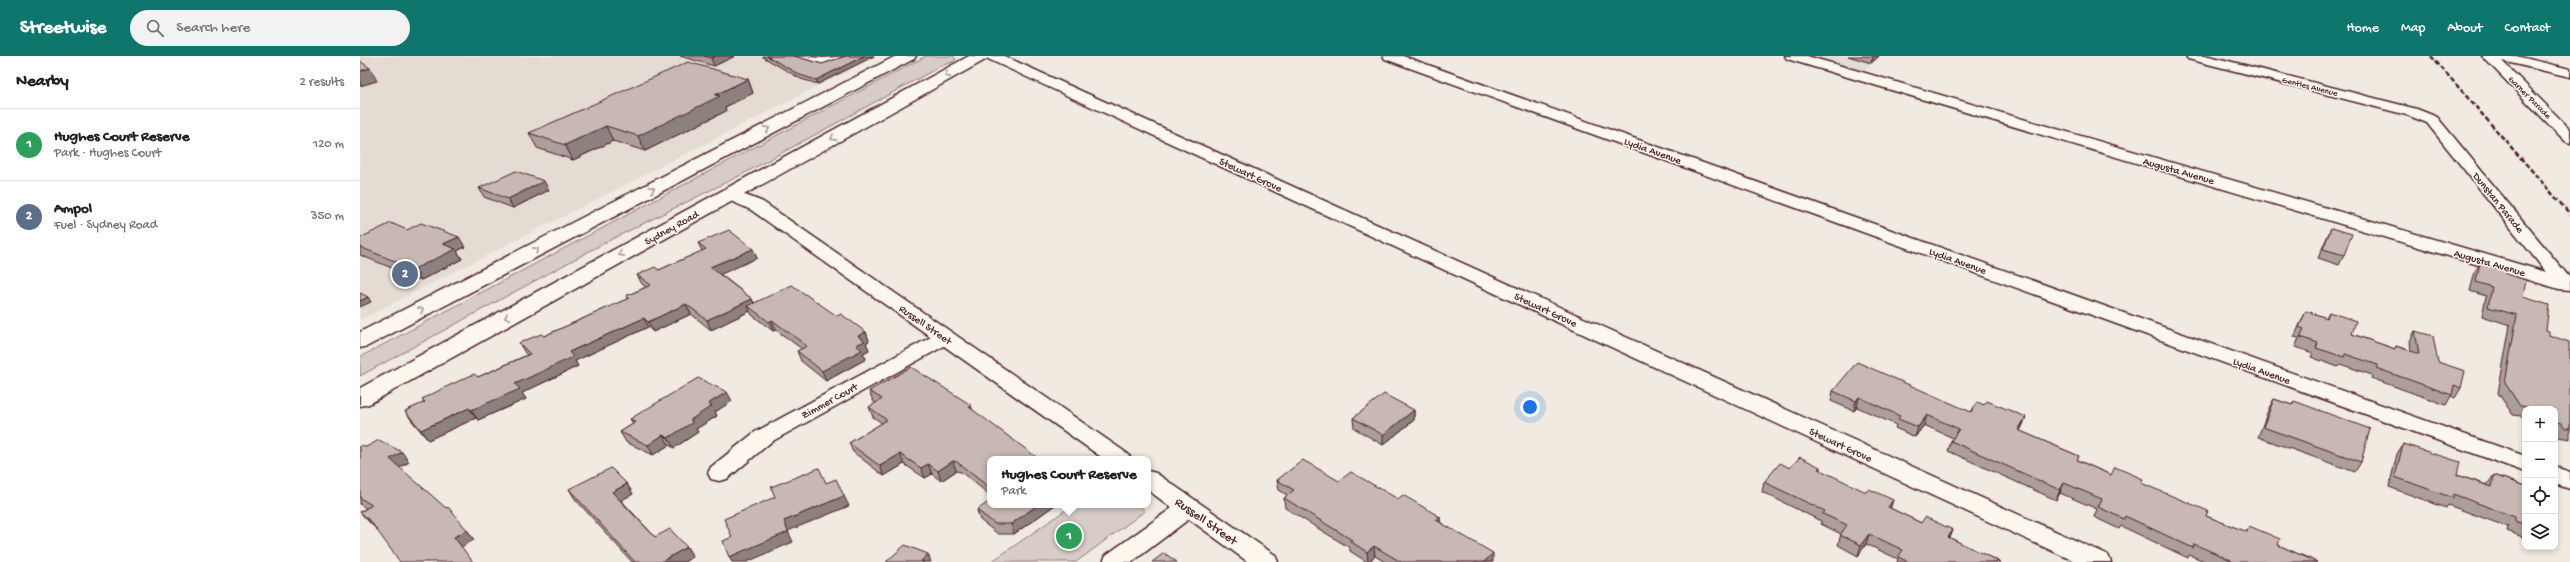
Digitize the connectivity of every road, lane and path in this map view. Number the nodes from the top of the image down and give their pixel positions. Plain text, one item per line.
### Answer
1 (804, 56) edge
2 (842, 56) edge
3 (908, 56) edge
4 (981, 56) edge
5 (993, 56) edge
6 (1390, 56) edge
7 (1792, 56) edge
8 (2193, 56) edge
9 (2489, 56) edge
10 (2498, 56) edge
11 (2570, 72) edge
12 (2427, 117) joint
13 (2570, 138) edge
14 (730, 194) junction
15 (2568, 287) edge
16 (945, 337) junction
17 (360, 341) edge
18 (360, 398) edge
19 (1116, 456) edge
20 (2522, 463) edge
21 (719, 473) dead end
22 (2558, 476) edge
23 (1151, 481) edge
24 (2570, 481) edge
25 (1189, 507) junction
26 (1115, 562) edge
27 (1266, 562) edge
28 (2099, 562) edge

1 - 2 street
17 -> 3 highway
4 -> 14 highway, Sydney Road
5 - 28 street, Stewart Grove
6 - 20 street, Lydia Avenue
7 - 15 street, Augusta Avenue
8 - 12 street, Gentles Avenue
9 - 13 street, Garner Parade
10 - 11 street
12 - 15 street, Dunstan Parade
14 - 16 street, Russell Street
14 -> 18 highway, Sydney Road
16 - 19 street, Russell Street
16 - 21 street, Zimmer Court
22 - 24 street
23 - 25 street, Russell Street
25 - 26 street
25 - 27 street, Russell Street

